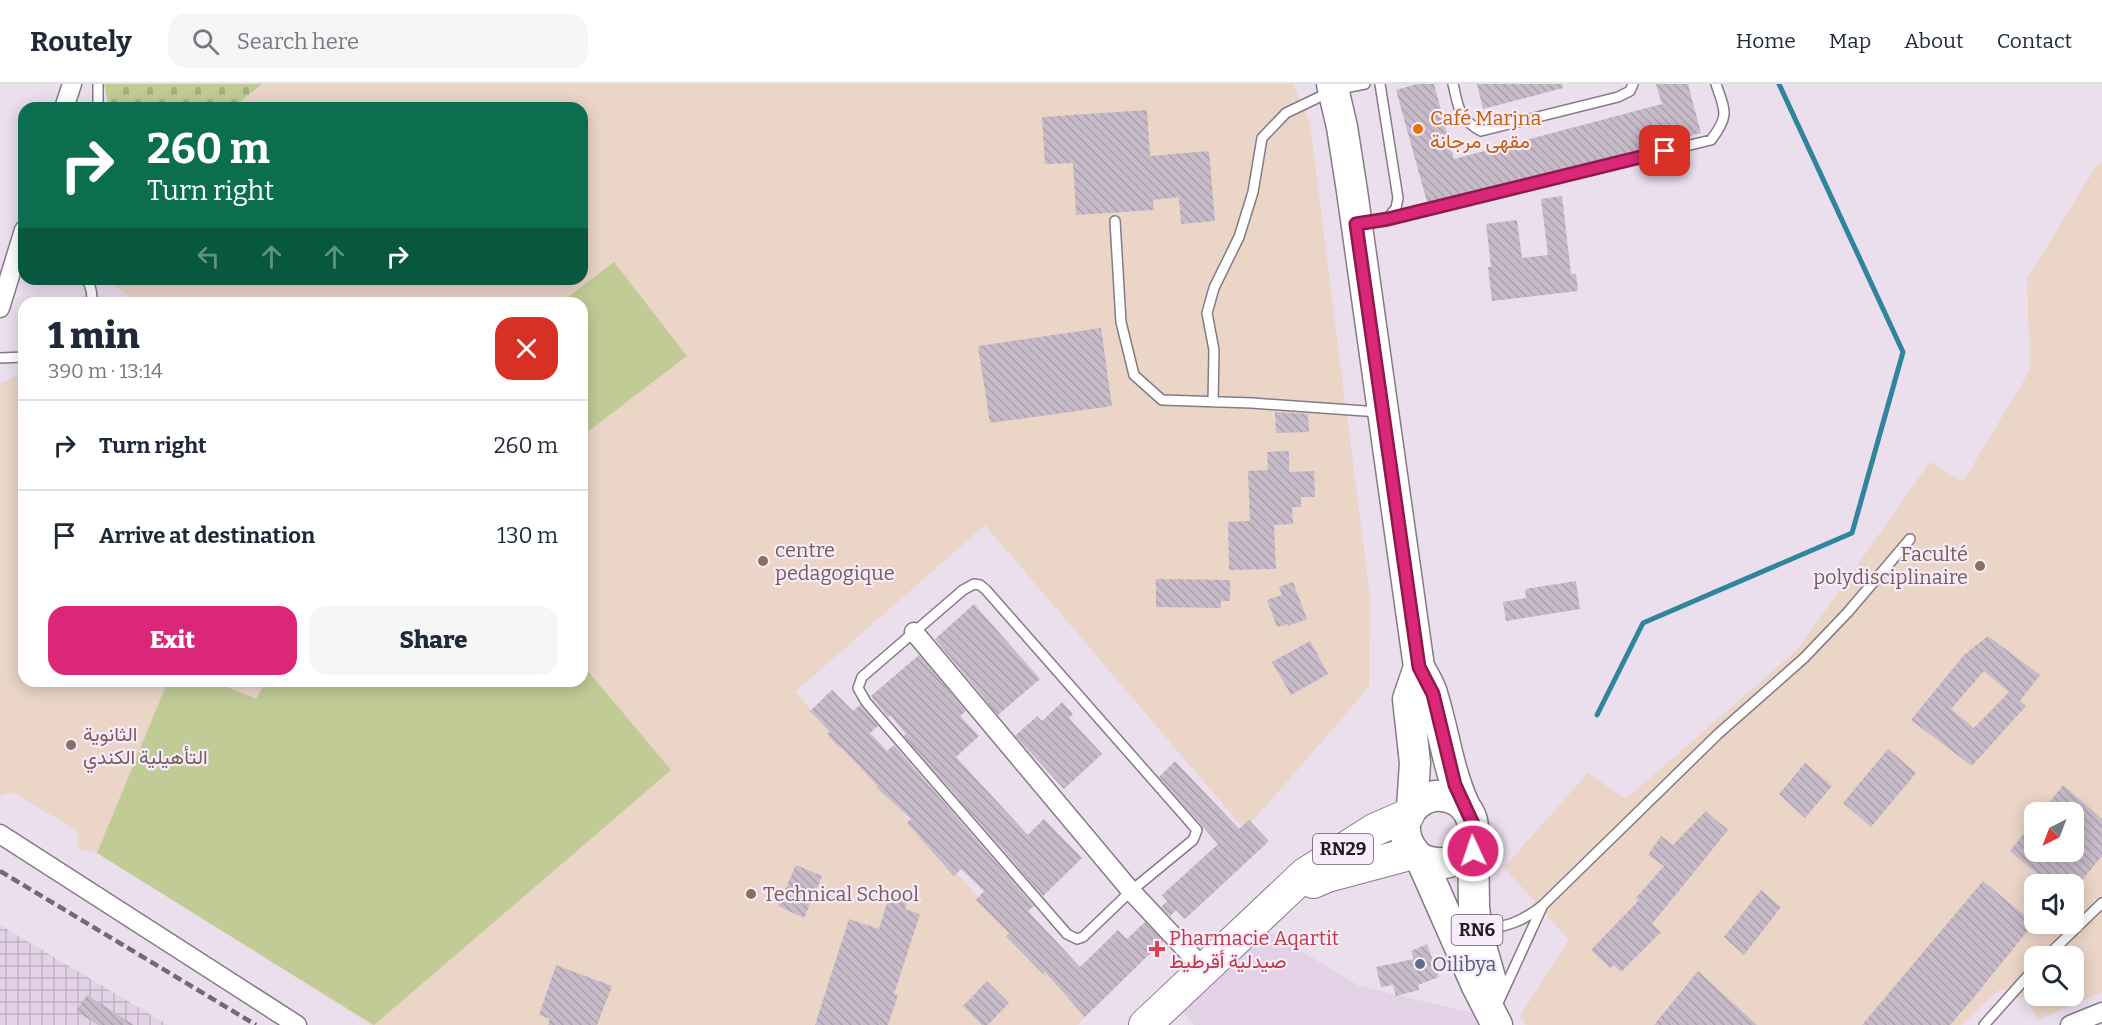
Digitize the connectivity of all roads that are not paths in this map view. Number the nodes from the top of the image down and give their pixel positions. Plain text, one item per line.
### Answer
1 (72, 84) edge
2 (98, 84) edge
3 (1365, 84) edge
4 (1380, 84) edge
5 (1453, 84) edge
6 (1633, 84) edge
7 (1716, 84) edge
8 (1333, 87) edge
9 (66, 102) edge
10 (98, 102) edge
11 (1388, 219) junction
12 (1115, 221) dead end
13 (1356, 224) junction
14 (18, 250) edge
15 (0, 308) edge
16 (18, 357) edge
17 (0, 358) edge
18 (1213, 402) junction
19 (1384, 412) junction
20 (1910, 539) dead end
21 (914, 632) junction
22 (1419, 667) junction
23 (1410, 811) junction
24 (1470, 821) junction
25 (0, 834) edge
26 (1417, 856) junction
27 (1131, 891) junction
28 (1285, 894) junction
29 (2102, 903) edge
30 (1542, 906) junction
31 (1477, 932) junction
32 (2057, 946) edge
33 (1205, 970) junction
34 (2024, 980) edge
35 (2102, 1012) edge
36 (1499, 1018) edge
37 (1152, 1023) edge
38 (297, 1025) edge
39 (1984, 1025) edge
40 (2070, 1025) edge

1 - 9 street
2 - 10 lane
3 - 8 lane
4 - 11 lane
5 - 6 lane
7 - 11 lane
8 - 13 main road, RN6
8 - 18 lane
11 - 13 lane
12 - 18 lane
13 - 19 main road, RN6
14 - 15 street
16 - 17 lane
18 - 19 lane
19 - 22 main road, RN6
20 - 30 lane
21 - 27 street
21 - 27 lane
21 - 27 lane
22 - 23 main road, RN6
22 - 24 main road, RN6
23 - 24 main road
23 - 26 main road, RN6
23 - 28 highway, RN29
24 - 26 main road
24 - 31 main road, RN6
25 - 38 street
26 - 28 highway, RN29
26 - 36 main road, RN6
27 - 33 street
28 - 33 highway, RN29
29 - 32 lane
30 - 31 lane
30 - 36 lane
31 - 36 main road, RN6
33 - 37 highway, RN29
34 - 39 lane
35 - 40 street

